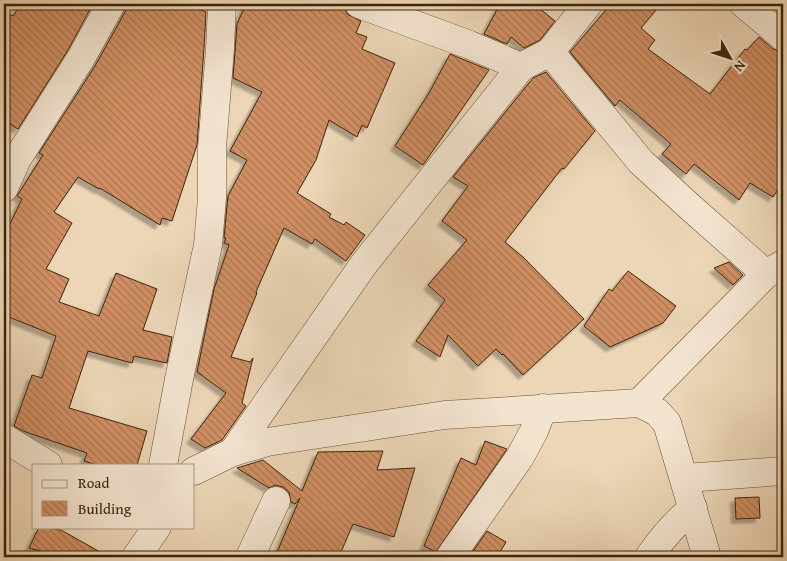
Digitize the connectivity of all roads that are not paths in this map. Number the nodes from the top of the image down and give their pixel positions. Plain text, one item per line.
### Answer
1 (111, 4) edge
2 (222, 4) edge
3 (359, 4) edge
4 (588, 4) edge
5 (744, 4) edge
6 (783, 38) edge
7 (550, 52) junction
8 (521, 67) junction
9 (10, 153) edge
10 (4, 188) edge
11 (775, 269) edge
12 (639, 403) junction
13 (544, 408) junction
14 (4, 438) edge
15 (233, 452) junction
16 (46, 464) edge
17 (163, 464) edge
18 (195, 471) edge
19 (783, 471) edge
20 (685, 478) junction
21 (276, 501) dead end
22 (693, 508) junction
23 (156, 528) edge
24 (136, 557) edge
25 (250, 557) edge
26 (450, 557) edge
27 (650, 557) edge
28 (707, 557) edge

1 - 9 street
2 - 17 street
3 - 8 street
4 - 7 street
5 - 6 street
7 - 8 street
7 - 11 street
8 - 15 street
9 - 10 street
11 - 12 street
12 - 13 street
12 - 20 street
13 - 15 street
13 - 26 street
14 - 16 street
15 - 18 street
19 - 20 street
20 - 22 street
21 - 25 street
22 - 27 street
22 - 28 street
23 - 24 street

